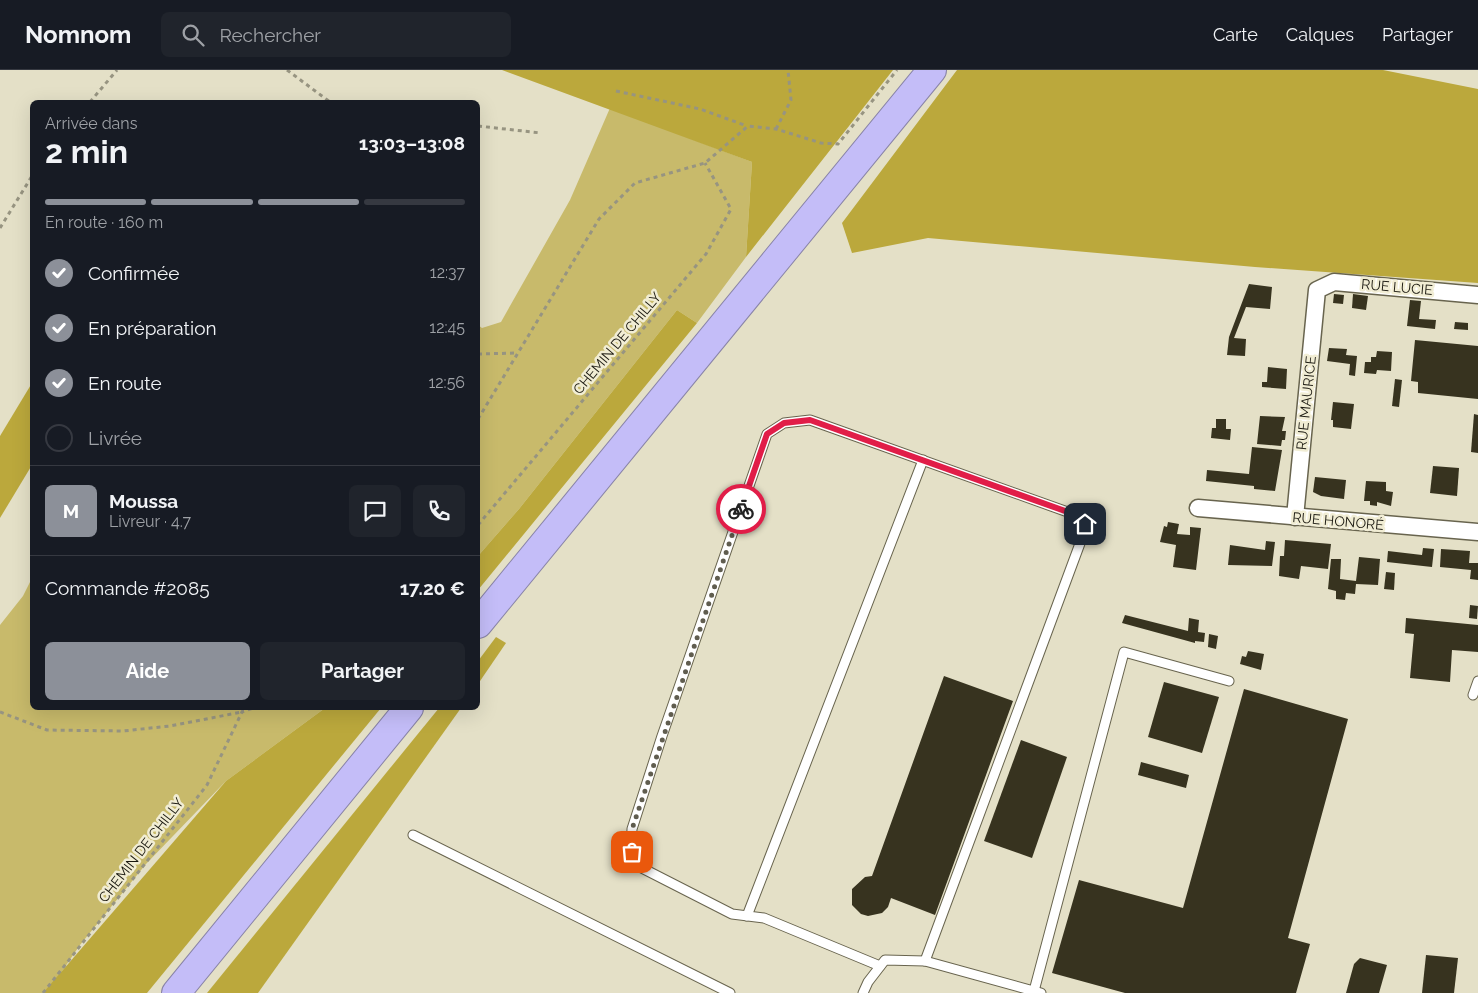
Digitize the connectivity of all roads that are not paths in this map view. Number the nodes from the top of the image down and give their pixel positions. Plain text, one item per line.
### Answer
1 (932, 70) edge
2 (1316, 290) joint
3 (1478, 295) edge
4 (923, 460) junction
5 (1198, 508) dead end
6 (1295, 517) junction
7 (1478, 532) edge
8 (480, 622) edge
9 (1229, 680) dead end
10 (1478, 681) edge
11 (1474, 696) dead end
12 (407, 710) edge
13 (413, 835) dead end
14 (747, 916) junction
15 (925, 961) junction
16 (880, 966) junction
17 (1038, 992) edge
18 (176, 993) edge
19 (730, 993) edge
20 (863, 993) edge

1 - 8 highway
2 - 3 street, RUE LUCIE
2 - 6 street, RUE MAURICE
4 - 14 lane
4 - 14 lane
4 - 15 lane
5 - 6 street, RUE HONORÉ
6 - 7 street, RUE HONORÉ
9 - 17 lane
10 - 11 lane
12 - 18 highway
13 - 19 lane
14 - 16 lane
15 - 16 lane
15 - 17 lane
16 - 20 lane

